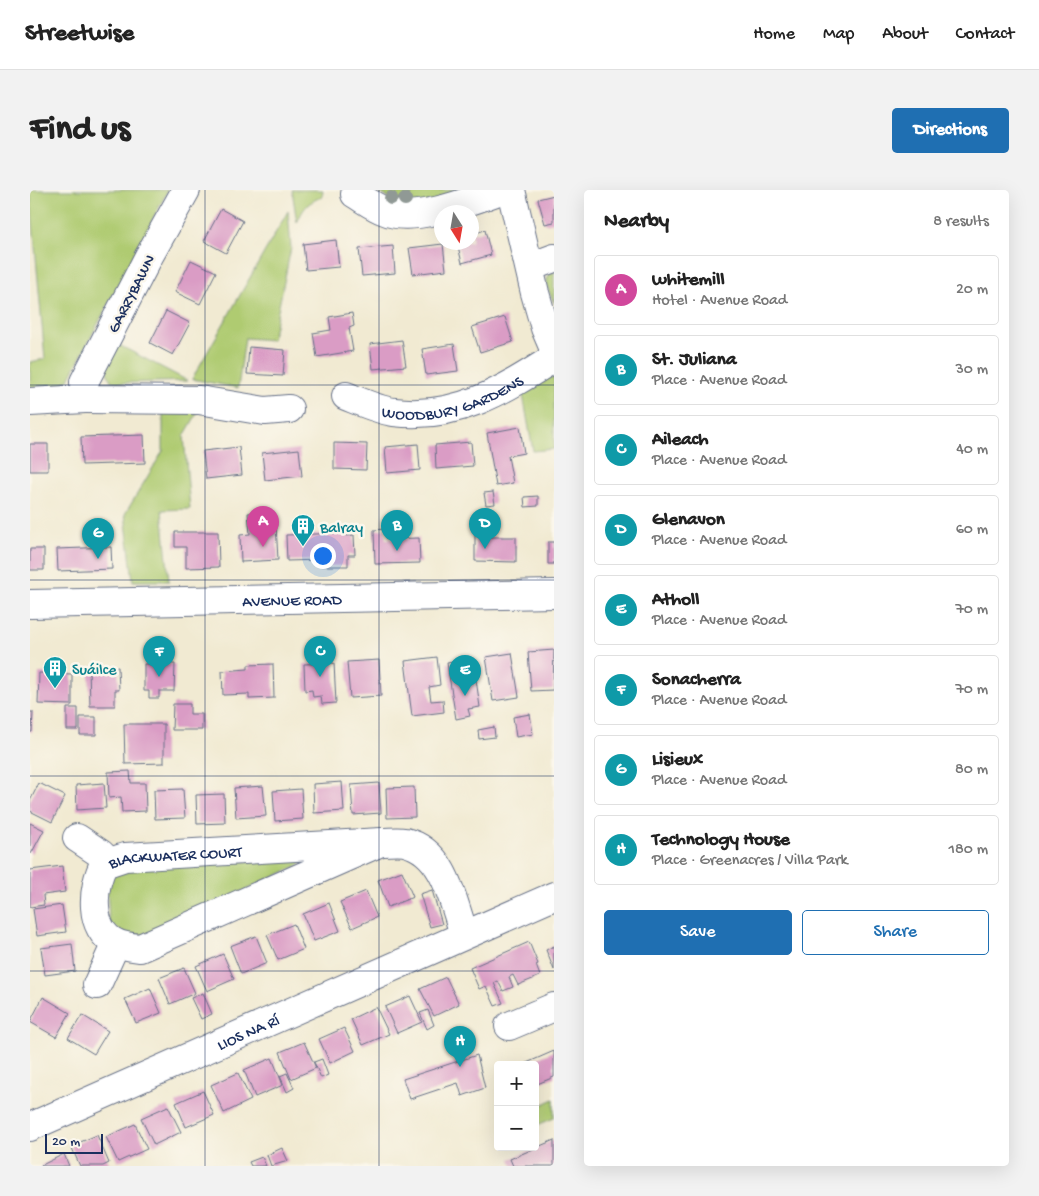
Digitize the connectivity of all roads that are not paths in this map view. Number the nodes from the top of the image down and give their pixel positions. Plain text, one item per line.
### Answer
1 (186, 190) edge
2 (501, 190) edge
3 (511, 190) edge
4 (355, 194) dead end
5 (542, 263) edge
6 (554, 349) edge
7 (554, 358) edge
8 (346, 396) dead end
9 (85, 399) junction
10 (30, 402) edge
11 (289, 409) dead end
12 (554, 594) edge
13 (30, 604) edge
14 (77, 838) dead end
15 (381, 842) junction
16 (109, 862) junction
17 (554, 896) edge
18 (464, 934) junction
19 (116, 943) junction
20 (97, 985) dead end
21 (554, 1007) edge
22 (508, 1026) dead end
23 (30, 1127) edge

1 - 9 street, GARRYBAWN
2 - 4 street
3 - 5 street
5 - 6 street
7 - 8 street, WOODBURY GARDENS
9 - 10 street
9 - 11 street
12 - 13 street, AVENUE ROAD
14 - 16 street
15 - 16 street, BLACKWATER COURT
15 - 18 street, BLACKWATER COURT
15 - 19 street, BLACKWATER COURT
16 - 19 street, BLACKWATER COURT
17 - 18 street, LIOS NA RÍ
18 - 23 street, LIOS NA RÍ
19 - 20 street
21 - 22 street

